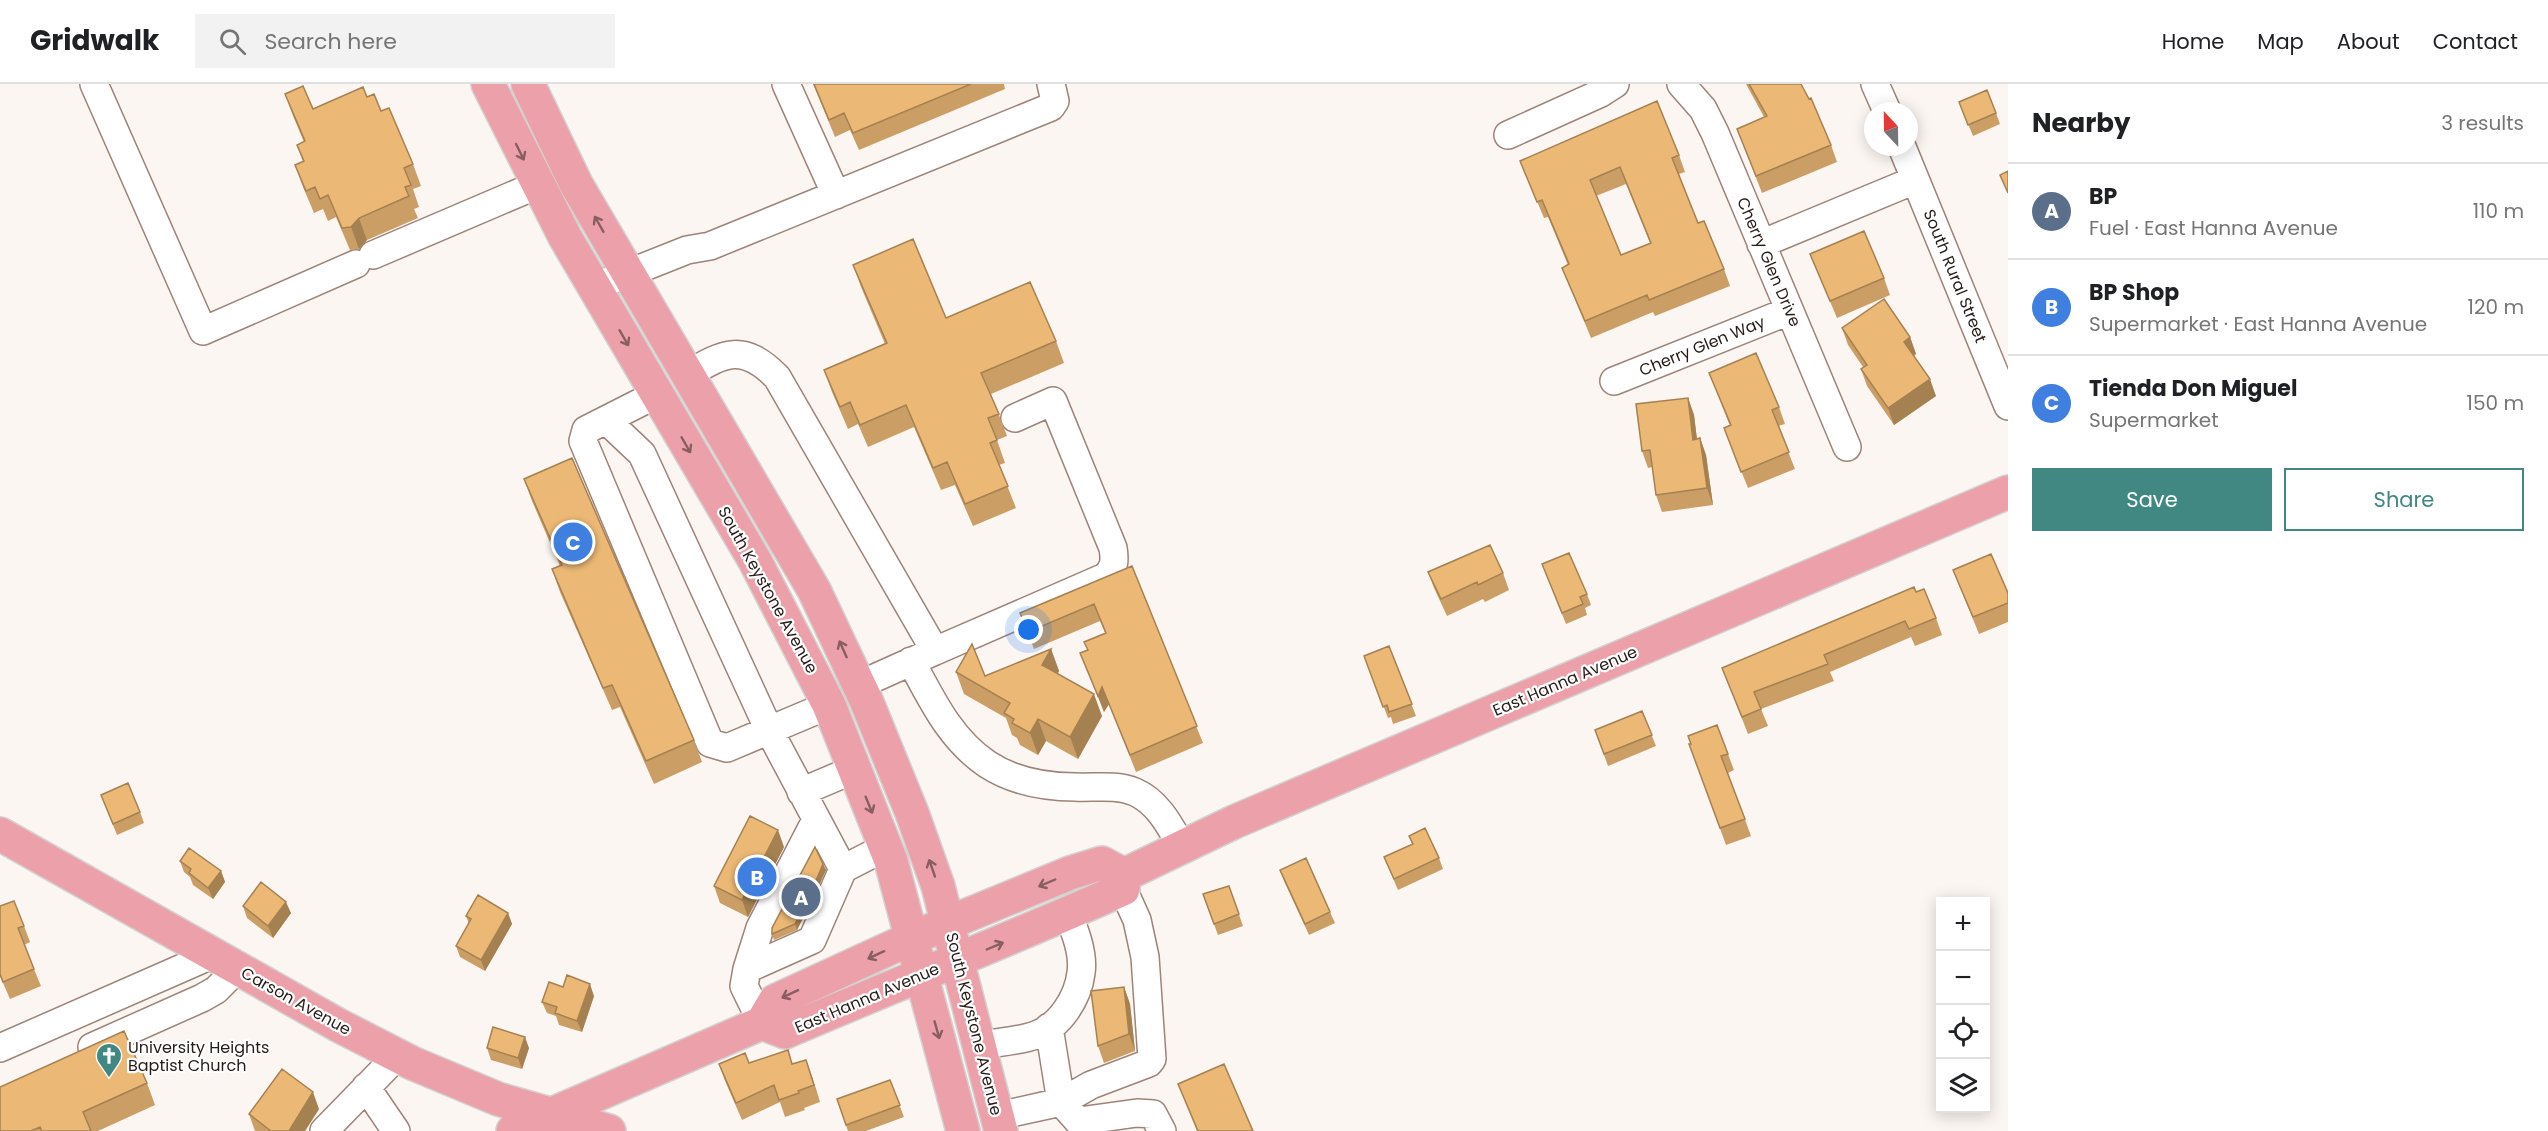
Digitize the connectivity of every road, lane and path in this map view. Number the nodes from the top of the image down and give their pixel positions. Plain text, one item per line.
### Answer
1 (94, 84) edge
2 (488, 84) edge
3 (528, 84) edge
4 (786, 84) edge
5 (1051, 84) edge
6 (1614, 84) edge
7 (1681, 84) edge
8 (1875, 84) edge
9 (1883, 102) edge
10 (1508, 135) dead end
11 (1906, 156) edge
12 (1915, 180) junction
13 (537, 184) junction
14 (836, 195) junction
15 (1761, 244) junction
16 (629, 274) junction
17 (594, 288) junction
18 (1790, 311) junction
19 (687, 375) junction
20 (1614, 381) dead end
21 (657, 394) junction
22 (2008, 406) edge
23 (1015, 418) dead end
24 (606, 420) junction
25 (1846, 447) dead end
26 (2008, 492) edge
27 (923, 656) junction
28 (859, 685) junction
29 (829, 705) junction
30 (769, 730) junction
31 (855, 769) junction
32 (801, 792) junction
33 (816, 820) junction
34 (0, 834) edge
35 (886, 847) junction
36 (1182, 847) junction
37 (843, 869) junction
38 (1124, 882) junction
39 (1068, 914) junction
40 (949, 924) junction
41 (912, 938) junction
42 (812, 940) junction
43 (226, 961) junction
44 (959, 961) junction
45 (747, 969) junction
46 (921, 974) junction
47 (828, 977) junction
48 (762, 1023) junction
49 (1048, 1027) junction
50 (981, 1045) junction
51 (0, 1048) edge
52 (398, 1055) junction
53 (64, 1059) edge
54 (366, 1087) junction
55 (550, 1115) junction
56 (1076, 1118) edge
57 (999, 1124) edge
58 (324, 1131) edge
59 (396, 1131) edge
60 (513, 1131) edge
61 (609, 1131) edge
62 (963, 1131) edge
63 (1162, 1131) edge

1 - 13 street
2 -> 13 main road, South Keystone Avenue
16 -> 3 main road, South Keystone Avenue
4 - 14 street
5 - 14 street
6 - 10 street
7 - 15 street, Cherry Glen Drive
8 - 9 street
11 - 12 street, South Rural Street
12 - 15 street
12 - 22 street, South Rural Street
13 - 17 main road, South Keystone Avenue
14 - 16 street
15 - 18 street, Cherry Glen Drive
16 - 17 street
16 - 19 main road, South Keystone Avenue
17 -> 21 main road, South Keystone Avenue
18 - 20 street, Cherry Glen Way
18 - 25 street, Cherry Glen Drive
19 - 21 main road
19 - 27 street
28 -> 19 main road, South Keystone Avenue
21 - 24 street
21 -> 29 main road, South Keystone Avenue
23 - 27 street
24 - 30 street
24 - 30 street
26 - 36 main road, East Hanna Avenue
27 - 28 street
27 - 36 street
40 -> 28 main road, South Keystone Avenue
29 - 30 street
29 - 31 main road, South Keystone Avenue
30 - 32 street
31 - 32 street
31 -> 35 main road, South Keystone Avenue
32 - 33 street
33 - 37 street
33 - 45 street
34 - 43 main road, Carson Avenue
35 - 37 street
35 - 41 main road, South Keystone Avenue
36 - 38 main road, East Hanna Avenue
37 - 42 street
38 - 39 main road, East Hanna Avenue
38 -> 40 main road, East Hanna Avenue
38 - 56 street
44 -> 39 main road, East Hanna Avenue
39 - 49 street
40 - 41 main road, East Hanna Avenue
40 - 44 main road, South Keystone Avenue
41 - 46 main road, South Keystone Avenue
41 -> 47 main road, East Hanna Avenue
42 - 45 street
42 - 47 street
43 - 51 street
43 - 52 main road, Carson Avenue
43 - 53 street
44 - 46 main road, East Hanna Avenue
44 - 50 main road, South Keystone Avenue
45 - 48 street
46 - 48 main road, East Hanna Avenue
46 -> 62 main road, South Keystone Avenue
47 -> 48 main road, East Hanna Avenue
48 - 55 main road
49 - 50 street
49 - 56 street
50 - 57 main road, South Keystone Avenue
52 - 54 street
52 - 55 main road, Carson Avenue
54 - 58 street
54 - 59 street
55 - 60 main road
55 - 61 main road, Carson Avenue
56 - 57 street
56 - 63 street

